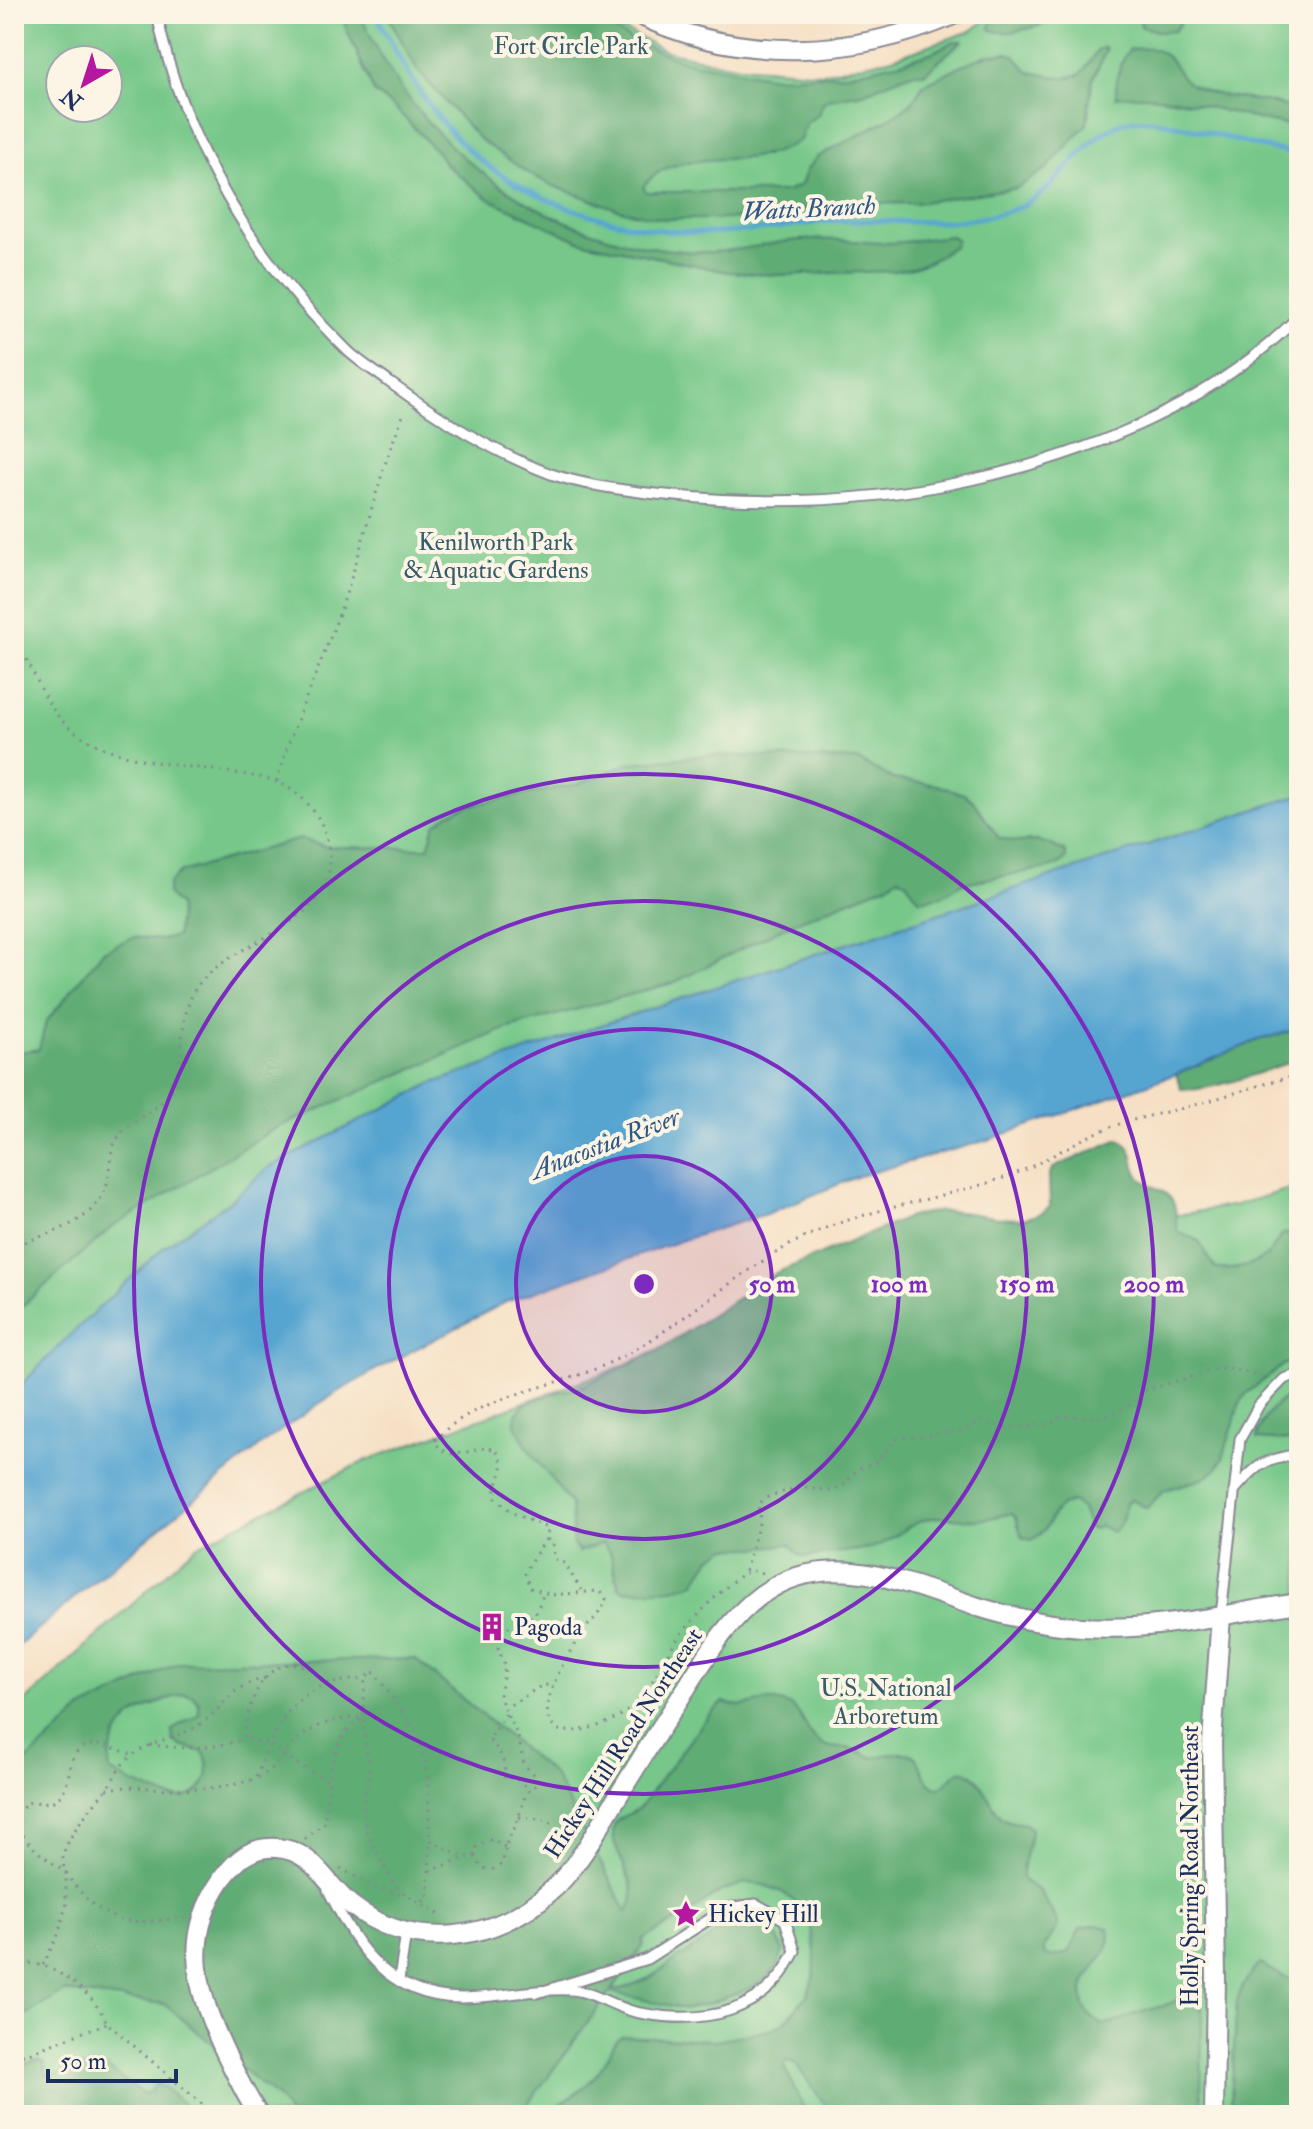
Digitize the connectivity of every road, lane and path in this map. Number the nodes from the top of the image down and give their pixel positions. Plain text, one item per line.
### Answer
1 (157, 14) edge
2 (637, 14) edge
3 (956, 14) edge
4 (1299, 316) edge
5 (411, 398) junction
6 (14, 639) edge
7 (277, 781) junction
8 (1299, 1075) edge
9 (14, 1246) edge
10 (1299, 1374) edge
11 (1281, 1382) junction
12 (1299, 1454) edge
13 (1234, 1491) junction
14 (547, 1539) junction
15 (744, 1573) junction
16 (776, 1586) junction
17 (582, 1591) junction
18 (544, 1593) junction
19 (1299, 1603) edge
20 (1221, 1616) junction
21 (266, 1678) junction
22 (365, 1679) junction
23 (329, 1684) junction
24 (554, 1684) junction
25 (506, 1712) junction
26 (363, 1718) junction
27 (244, 1739) junction
28 (269, 1743) junction
29 (150, 1745) junction
30 (133, 1755) junction
31 (284, 1756) junction
32 (255, 1779) junction
33 (329, 1781) junction
34 (107, 1789) junction
35 (529, 1790) junction
36 (518, 1817) junction
37 (430, 1840) junction
38 (505, 1847) junction
39 (285, 1849) junction
40 (474, 1856) junction
41 (465, 1857) junction
42 (555, 1859) dead end
43 (315, 1866) junction
44 (430, 1871) junction
45 (66, 1873) junction
46 (406, 1895) junction
47 (423, 1903) junction
48 (202, 1916) junction
49 (406, 1933) junction
50 (459, 1934) junction
51 (14, 1964) edge
52 (43, 1965) junction
53 (399, 1980) junction
54 (537, 1993) junction
55 (107, 2023) junction
56 (14, 2055) edge
57 (209, 2110) dead end
58 (259, 2115) edge
59 (1214, 2115) edge

1 - 5 lane
2 - 3 street
4 - 5 lane
5 - 7 path
6 - 7 path
7 - 9 path
8 - 14 path
10 - 11 lane
11 - 13 lane
11 - 15 path
12 - 13 lane
13 - 20 lane
14 - 17 path
14 - 18 path
15 - 16 path
15 - 24 path
16 - 20 street, Hickey Hill Road Northeast
16 - 50 street, Hickey Hill Road Northeast
17 - 18 path
17 - 24 path
18 - 25 path
19 - 20 street, Hickey Hill Road Northeast
20 - 59 street, Holly Spring Road Northeast
21 - 23 path
21 - 27 path
21 - 29 path
22 - 23 path
22 - 26 path
22 - 37 path
23 - 28 path
24 - 25 path
25 - 35 path
25 - 35 path
26 - 31 path
26 - 33 path
26 - 46 path
27 - 28 path
27 - 29 path
28 - 31 path
28 - 32 path
29 - 30 path
30 - 34 path
30 - 45 path
31 - 32 path
31 - 33 path
32 - 34 path
33 - 39 path
34 - 45 path
35 - 36 path
36 - 38 path
36 - 42 path
37 - 41 path
37 - 44 path
38 - 40 path
38 - 40 path
39 - 43 street, Hickey Hill Road Northeast
39 - 48 street
40 - 41 path
41 - 44 path
43 - 46 path
43 - 49 street, Hickey Hill Road Northeast
43 - 53 lane
44 - 47 path
45 - 48 path
45 - 52 path
46 - 47 path
47 - 50 path
48 - 58 street
49 - 50 street, Hickey Hill Road Northeast
49 - 53 lane
51 - 52 path
52 - 55 path
53 - 54 lane
54 - 54 lane
55 - 56 path
55 - 57 path

